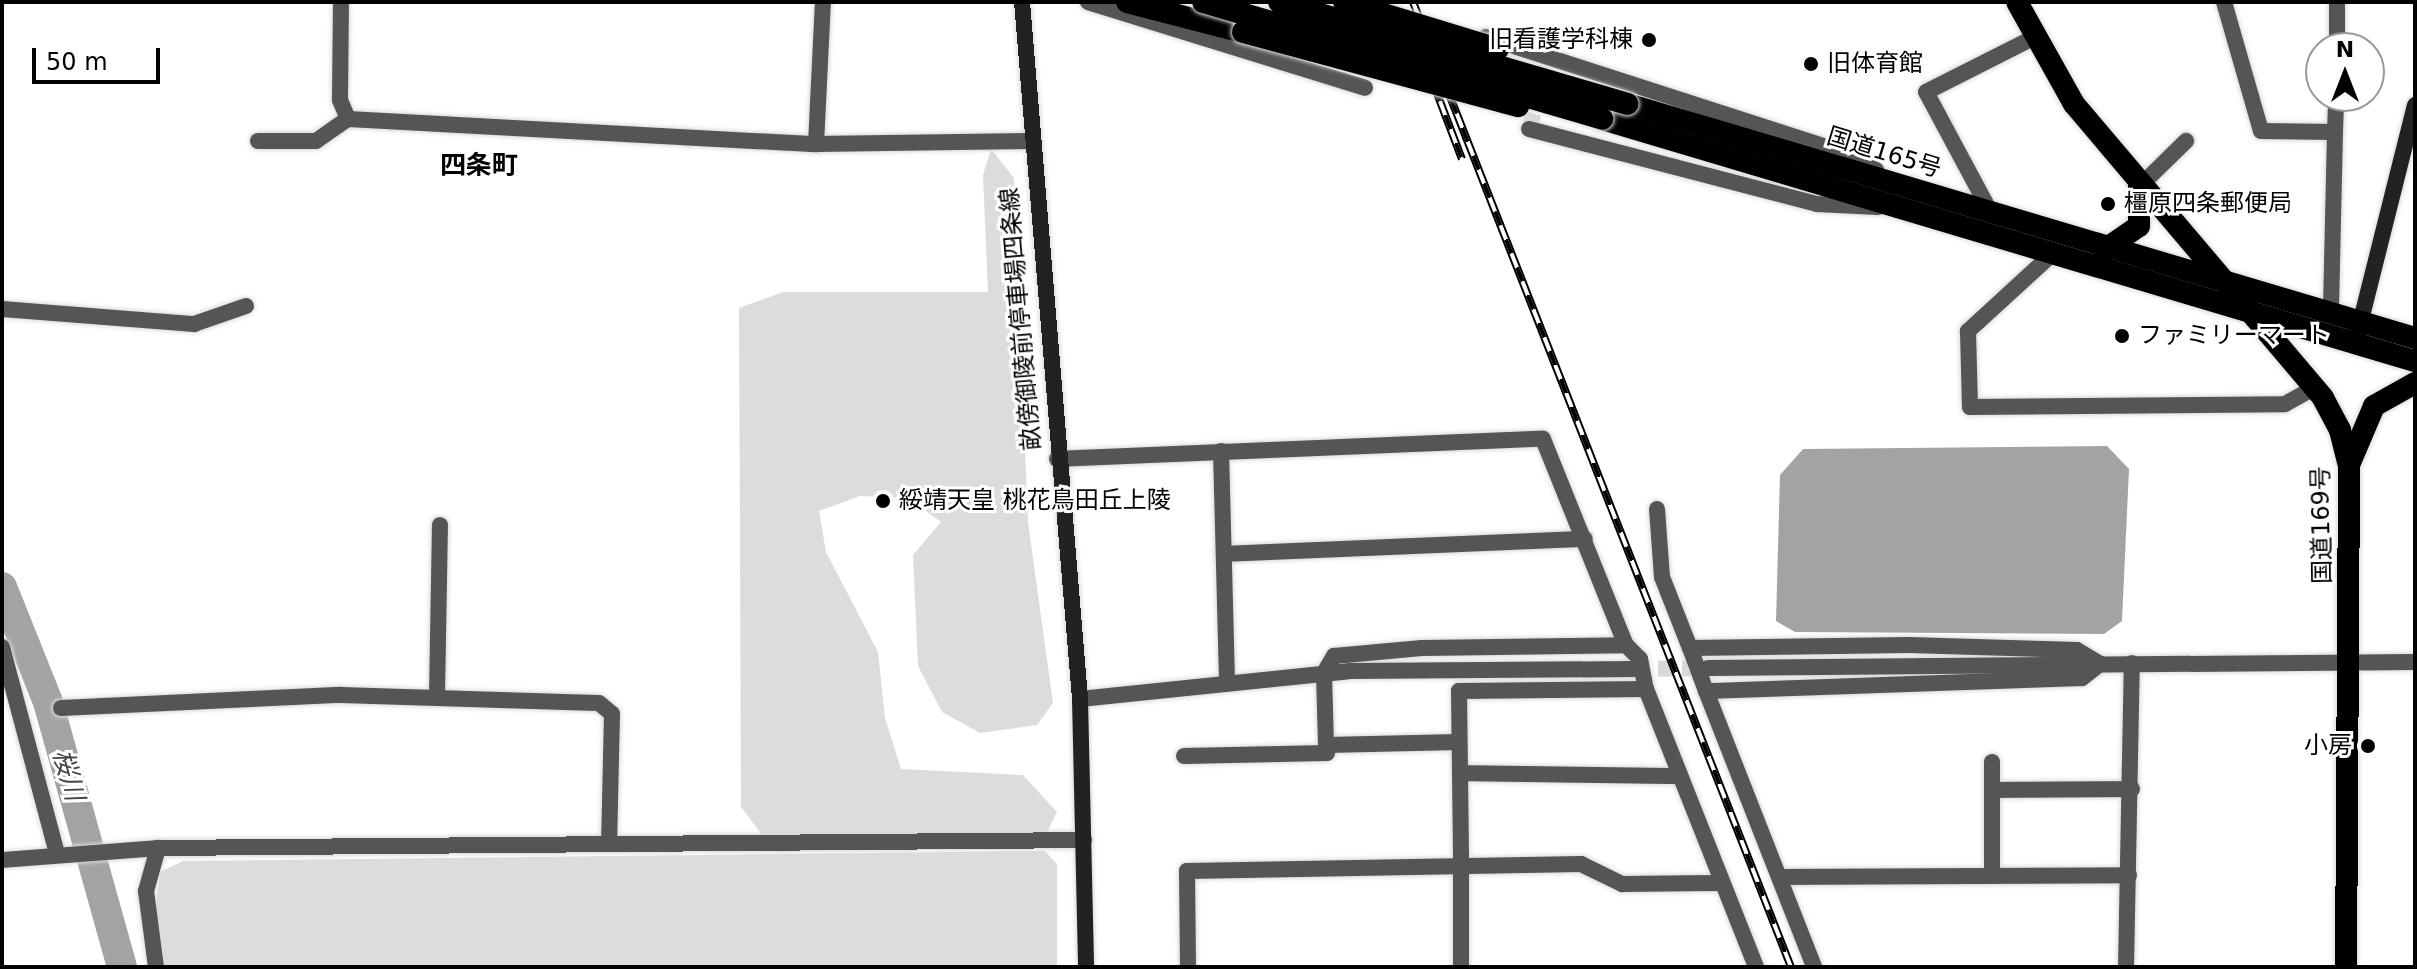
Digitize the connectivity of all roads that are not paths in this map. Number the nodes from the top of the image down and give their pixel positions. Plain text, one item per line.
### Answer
1 (341, 2) edge
2 (823, 2) edge
3 (1022, 2) edge
4 (1088, 2) edge
5 (1127, 2) edge
6 (1203, 2) edge
7 (1279, 2) edge
8 (1344, 2) edge
9 (2017, 2) edge
10 (2224, 2) edge
11 (2337, 2) edge
12 (2337, 32) edge
13 (1473, 33) dead end
14 (2033, 38) junction
15 (1365, 88) dead end
16 (2415, 105) edge
17 (2336, 112) edge
18 (1626, 115) junction
19 (348, 119) junction
20 (1602, 119) junction
21 (1529, 129) dead end
22 (2335, 132) junction
23 (258, 141) dead end
24 (1029, 141) junction
25 (2186, 141) dead end
26 (816, 144) junction
27 (1906, 186) junction
28 (2139, 187) junction
29 (1899, 208) junction
30 (1991, 213) junction
31 (2104, 250) junction
32 (2051, 255) junction
33 (2223, 282) junction
34 (246, 306) dead end
35 (2, 309) edge
36 (2246, 313) junction
37 (2331, 314) junction
38 (2358, 333) junction
39 (2413, 337) edge
40 (2415, 361) edge
41 (2415, 383) edge
42 (2314, 388) junction
43 (1221, 451) junction
44 (1057, 459) junction
45 (2349, 466) junction
46 (1657, 509) dead end
47 (440, 525) dead end
48 (1585, 539) junction
49 (1224, 554) junction
50 (1626, 645) junction
51 (2, 647) edge
52 (1690, 648) junction
53 (2350, 661) junction
54 (2415, 662) edge
55 (2132, 663) junction
56 (2100, 664) junction
57 (1708, 668) tunnel mouth
58 (1634, 669) tunnel mouth
59 (1324, 673) junction
60 (1227, 681) junction
61 (1646, 689) junction
62 (1706, 691) junction
63 (437, 695) junction
64 (1080, 699) junction
65 (61, 708) dead end
66 (1459, 742) junction
67 (1326, 745) junction
68 (1184, 756) dead end
69 (1992, 762) dead end
70 (1460, 773) junction
71 (1680, 776) junction
72 (2132, 789) junction
73 (1992, 790) junction
74 (1084, 840) junction
75 (609, 844) junction
76 (158, 848) junction
77 (57, 854) junction
78 (2, 860) edge
79 (1461, 865) junction
80 (1992, 874) junction
81 (2129, 875) junction
82 (1780, 877) junction
83 (1722, 883) junction
84 (156, 967) edge
85 (1086, 967) edge
86 (1188, 967) edge
87 (1461, 967) edge
88 (1756, 967) edge
89 (1814, 967) edge
90 (2126, 967) edge
91 (2346, 967) edge

1 - 19 street
2 - 26 street
3 - 24 main road, 畝傍御陵前停車場四条線
4 - 15 street
5 - 20 highway, bridge
6 - 20 highway, bridge
7 - 18 highway, bridge
8 - 18 highway, 国道165号, bridge
9 - 14 highway, 国道169号
10 - 22 street
11 - 12 street
13 - 27 street
14 - 28 highway, 国道169号
14 - 30 street
16 - 38 main road
17 - 22 street
18 - 20 highway
18 - 27 highway, 国道165号
18 - 29 highway, 国道165号
19 - 23 street
19 - 26 street
21 - 29 street
22 - 37 street
24 - 26 street
24 - 44 main road, 畝傍御陵前停車場四条線
25 - 28 street
27 - 30 highway, 国道165号
28 - 31 highway
28 - 33 highway, 国道169号
29 - 32 highway, 国道165号
30 - 31 highway, 国道165号
31 - 33 highway, 国道165号
32 - 36 highway, 国道165号
32 - 42 street
33 - 36 highway, 国道169号
33 - 37 highway, 国道165号
34 - 35 street
36 - 38 highway, 国道165号
36 - 42 highway, 国道169号
37 - 38 highway, 国道165号
38 - 39 highway, 国道165号
38 - 40 highway, 国道165号
41 - 45 highway
42 - 45 highway, 国道169号
43 - 44 street
43 - 48 street
43 - 49 street
44 - 64 main road, 畝傍御陵前停車場四条線
45 - 53 highway, 国道169号
46 - 52 street
47 - 63 street
48 - 49 street
48 - 50 street
49 - 60 street
50 - 59 street
50 - 61 street
51 - 77 street
52 - 56 street
52 - 62 street
53 - 54 street
53 - 55 street
53 - 91 highway, 国道169号
55 - 56 street
55 - 72 street
56 - 57 street
56 - 62 street
58 - 59 street
59 - 60 street
59 - 67 street
60 - 64 street
61 - 66 street
61 - 71 street
62 - 82 street
63 - 65 street
63 - 75 street
64 - 74 main road, 畝傍御陵前停車場四条線
66 - 67 street
66 - 70 street
67 - 68 street
69 - 73 street
70 - 71 street
70 - 79 street
71 - 83 street
72 - 73 street
72 - 81 street
73 - 80 street
74 - 75 street
74 - 85 main road, 畝傍御陵前停車場四条線
75 - 76 street
76 - 77 street
76 - 84 street
77 - 78 street
79 - 83 street
79 - 86 street
79 - 87 street
80 - 81 street
80 - 82 street
81 - 90 street
82 - 89 street
83 - 88 street

